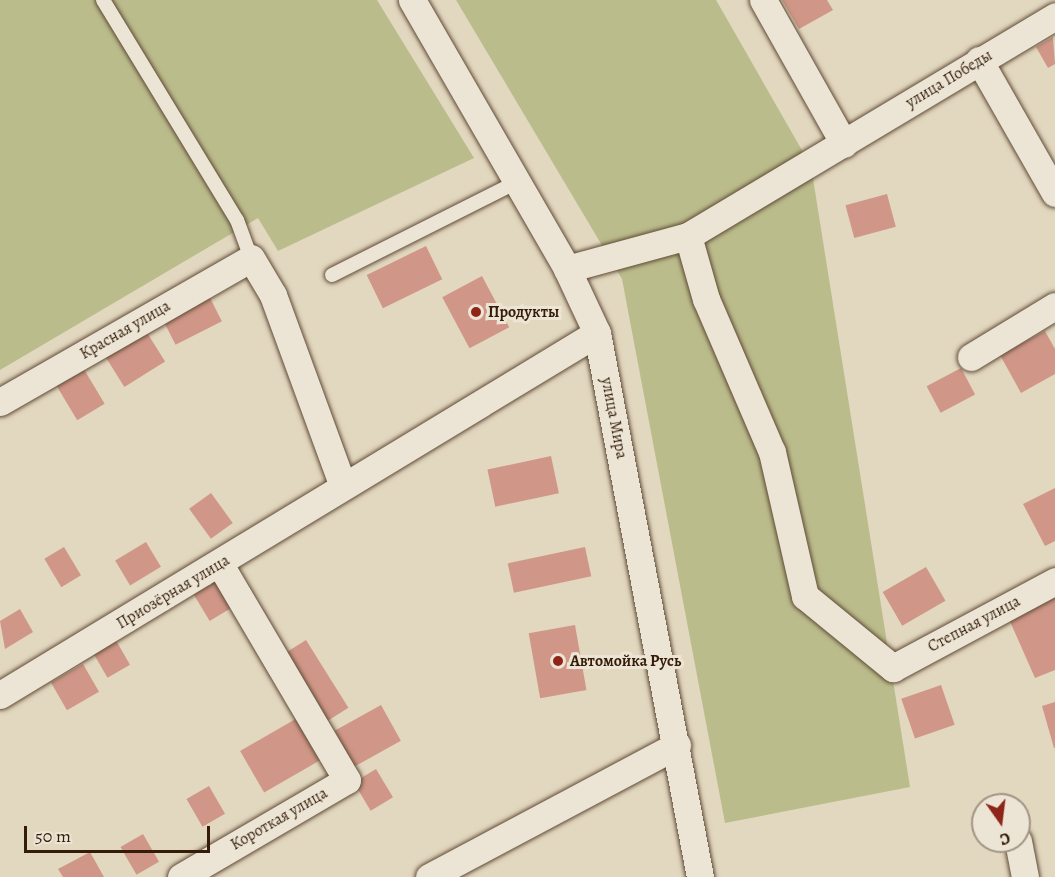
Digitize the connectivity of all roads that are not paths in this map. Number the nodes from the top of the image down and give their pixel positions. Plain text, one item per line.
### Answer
1 (103, 0) edge
2 (412, 0) edge
3 (763, 0) edge
4 (1055, 16) edge
5 (980, 60) junction
6 (844, 144) junction
7 (517, 182) junction
8 (1055, 193) edge
9 (688, 236) junction
10 (251, 258) junction
11 (567, 269) junction
12 (332, 275) dead end
13 (1055, 306) edge
14 (597, 333) junction
15 (971, 357) dead end
16 (0, 402) edge
17 (342, 484) junction
18 (220, 564) junction
19 (1055, 581) edge
20 (0, 695) edge
21 (677, 745) junction
22 (1020, 853) edge
23 (181, 877) edge
24 (429, 877) edge
25 (700, 877) edge
26 (1024, 877) edge

1 - 10 lane
2 - 7 street, улица Мира
3 - 6 street
4 - 5 street, улица Победы
5 - 6 street, улица Победы
5 - 8 street
6 - 9 street, улица Победы
7 - 11 street, улица Мира
7 - 12 lane
9 - 11 street, улица Победы
9 - 19 street, Степная улица
10 - 16 street, Красная улица
10 - 17 street
11 - 14 street, улица Мира
13 - 15 street
14 - 17 street, Приозёрная улица
14 - 21 street, улица Мира
17 - 18 street, Приозёрная улица
18 - 20 street, Приозёрная улица
18 - 23 street, Короткая улица
21 - 24 street
21 - 25 street, улица Мира
22 - 26 street

